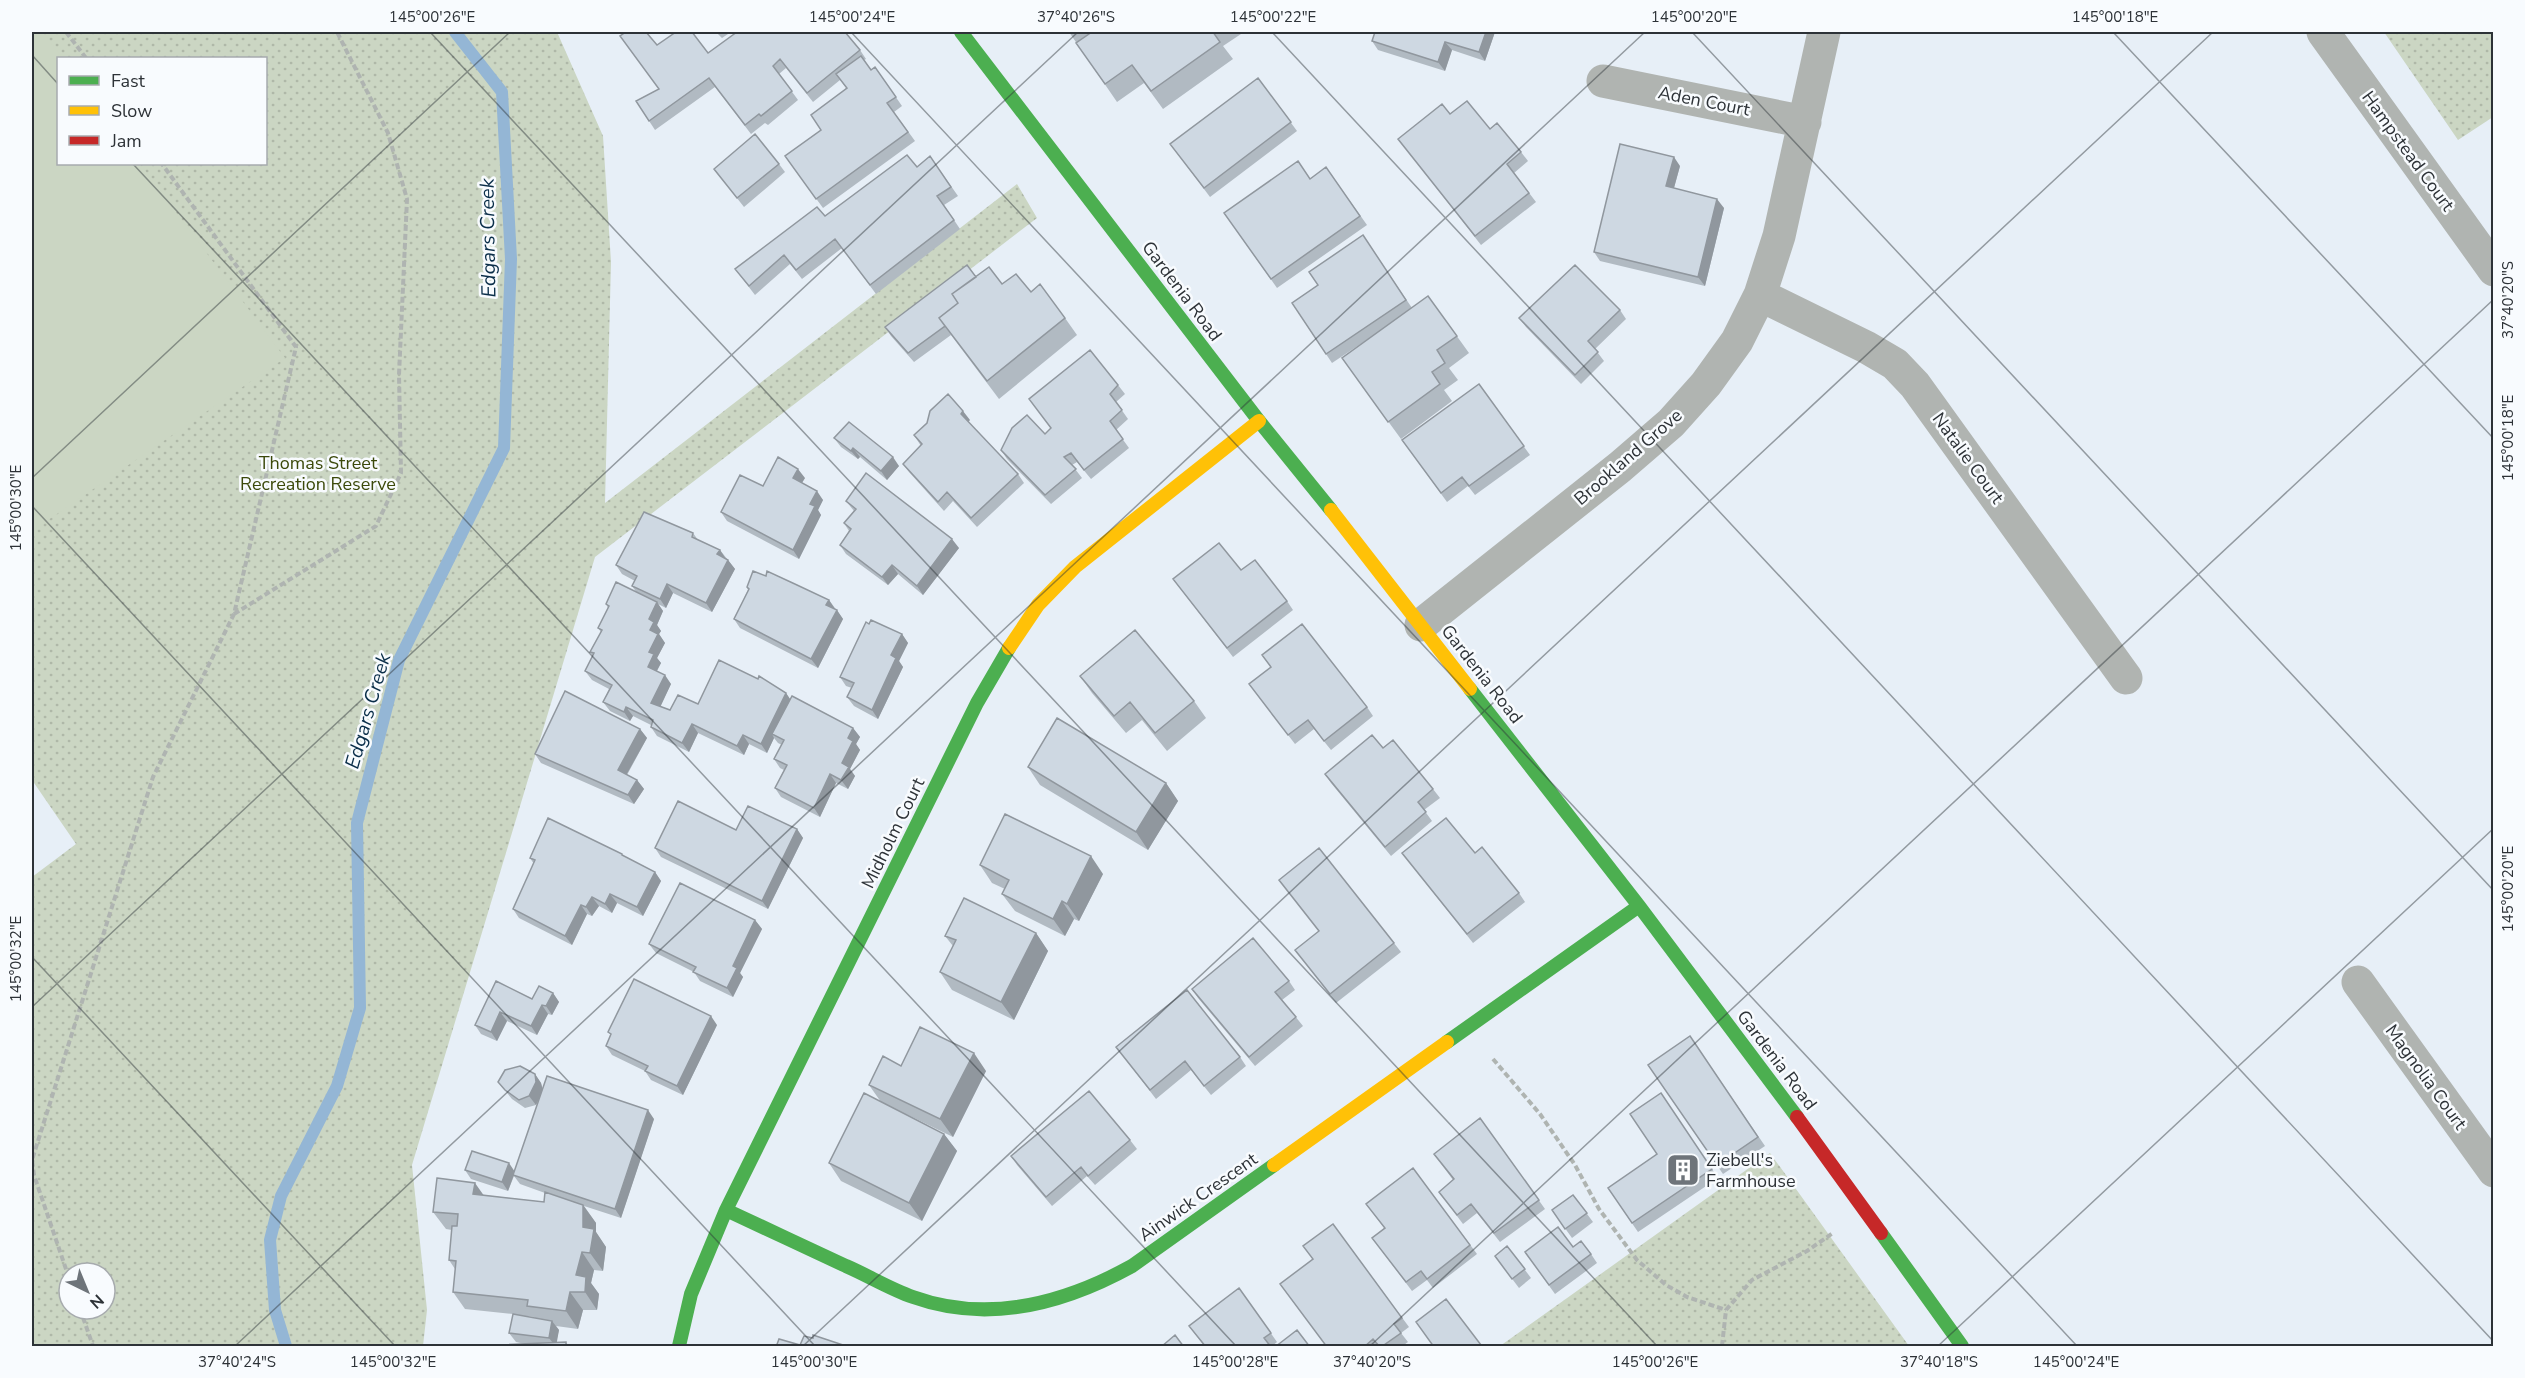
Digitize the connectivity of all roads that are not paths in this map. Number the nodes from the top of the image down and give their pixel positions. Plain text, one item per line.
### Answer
1 (961, 32) edge
2 (1824, 32) edge
3 (2323, 32) edge
4 (1603, 81) dead end
5 (1805, 122) junction
6 (2493, 270) edge
7 (1760, 295) junction
8 (1259, 421) junction
9 (1421, 626) junction
10 (2126, 678) dead end
11 (1639, 906) junction
12 (2358, 982) dead end
13 (2493, 1171) edge
14 (726, 1210) junction
15 (680, 1347) edge
16 (1962, 1347) edge

1 - 8 street, Gardenia Road
2 - 5 street, Brookland Grove
3 - 6 street, Hampstead Court
4 - 5 street, Aden Court
5 - 7 street, Brookland Grove
7 - 9 street, Brookland Grove
7 - 10 street, Natalie Court
8 - 9 street, Gardenia Road
8 - 14 street, Midholm Court
9 - 11 street, Gardenia Road
11 - 14 street, Ainwick Crescent
11 - 16 street, Gardenia Road
12 - 13 street, Magnolia Court
14 - 15 street, Midholm Court

